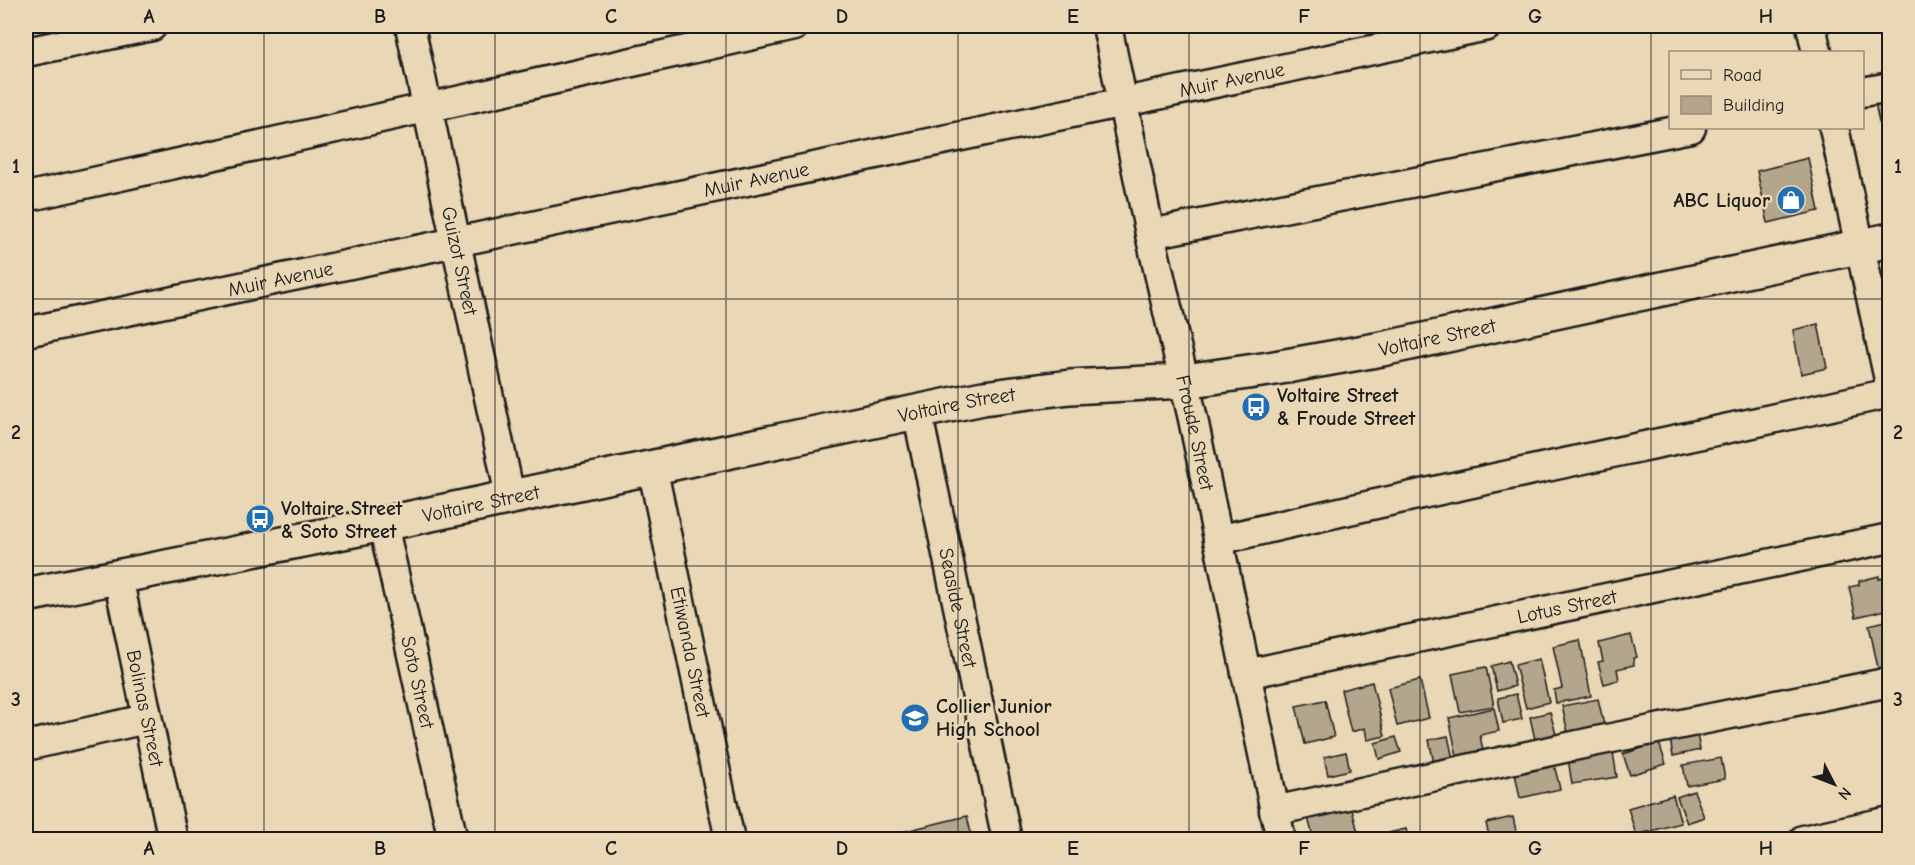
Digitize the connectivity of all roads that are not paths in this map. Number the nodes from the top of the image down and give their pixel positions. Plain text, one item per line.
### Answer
1 (152, 26) edge
2 (410, 26) edge
3 (794, 26) edge
4 (1107, 26) edge
5 (1487, 26) edge
6 (1811, 26) edge
7 (1817, 51) edge
8 (26, 52) edge
9 (1890, 87) edge
10 (1864, 92) edge
11 (1123, 103) junction
12 (428, 108) junction
13 (1686, 129) edge
14 (1834, 129) edge
15 (26, 197) edge
16 (1150, 234) junction
17 (457, 242) junction
18 (1874, 244) edge
19 (26, 332) edge
20 (1185, 381) junction
21 (1890, 384) edge
22 (1890, 393) edge
23 (917, 411) junction
24 (652, 466) junction
25 (510, 496) junction
26 (383, 524) junction
27 (1890, 538) edge
28 (1218, 540) junction
29 (118, 577) junction
30 (26, 595) edge
31 (1246, 674) junction
32 (1890, 682) edge
33 (146, 719) junction
34 (26, 746) edge
35 (1274, 811) junction
36 (1890, 821) edge
37 (172, 840) edge
38 (453, 840) edge
39 (730, 840) edge
40 (1007, 840) edge
41 (1281, 840) edge
42 (1803, 840) edge

1 - 8 street
2 - 12 street, Guizot Street
3 - 12 street
4 - 11 street, Froude Street
5 - 11 street, Muir Avenue
6 - 7 street
9 - 10 street
11 - 16 street, Froude Street
11 - 17 street, Muir Avenue
12 - 15 street
12 - 17 street, Guizot Street
13 - 16 street
14 - 18 street
16 - 20 street, Froude Street
17 - 19 street, Muir Avenue
17 - 25 street, Guizot Street
18 - 20 main road, Voltaire Street
18 - 21 street
20 - 23 main road, Voltaire Street
20 - 28 street, Froude Street
22 - 28 street
23 - 24 main road, Voltaire Street
23 - 40 street, Seaside Street
24 - 25 main road, Voltaire Street
24 - 39 street, Etiwanda Street
25 - 26 main road, Voltaire Street
26 - 29 main road, Voltaire Street
26 - 38 street, Soto Street
27 - 31 street, Lotus Street
28 - 31 street, Froude Street
29 - 30 main road, Voltaire Street
29 - 33 street, Bolinas Street
31 - 35 street, Froude Street
32 - 35 street
33 - 34 street
33 - 37 street, Bolinas Street
35 - 41 street, Froude Street
36 - 42 street

